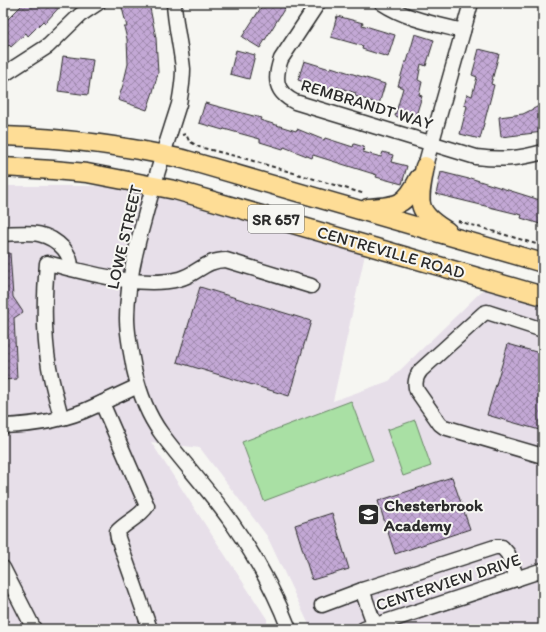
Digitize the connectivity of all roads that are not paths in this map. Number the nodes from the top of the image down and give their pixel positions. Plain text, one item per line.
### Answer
1 (98, 3) edge
2 (174, 3) edge
3 (318, 3) edge
4 (382, 3) edge
5 (471, 3) edge
6 (463, 31) junction
7 (3, 75) edge
8 (3, 136) edge
9 (431, 143) junction
10 (543, 152) edge
11 (163, 154) junction
12 (425, 166) junction
13 (3, 167) edge
14 (153, 186) junction
15 (363, 202) junction
16 (3, 234) edge
17 (461, 239) junction
18 (543, 263) edge
19 (71, 268) junction
20 (130, 281) junction
21 (311, 286) dead end
22 (543, 296) edge
23 (543, 330) edge
24 (138, 386) junction
25 (102, 402) junction
26 (61, 418) junction
27 (3, 426) edge
28 (543, 456) edge
29 (3, 568) edge
30 (543, 570) edge
31 (517, 579) junction
32 (362, 590) junction
33 (322, 605) dead end
34 (370, 627) edge
35 (34, 629) edge
36 (150, 629) edge
37 (289, 629) edge

1 - 7 street
2 - 11 street, LOWE STREET
3 - 9 street, REMBRANDT WAY
4 - 6 street
5 - 6 street
6 - 9 street
8 - 11 main road, CENTREVILLE ROAD / SR 657
9 - 10 street, REMBRANDT WAY
9 - 12 street
11 - 14 street, LOWE STREET
11 - 15 main road, CENTREVILLE ROAD / SR 657
12 - 15 main road
12 - 17 main road
13 - 14 main road, CENTREVILLE ROAD / SR 657
14 - 20 street, LOWE STREET
14 - 22 main road, CENTREVILLE ROAD / SR 657
15 - 17 main road, CENTREVILLE ROAD / SR 657
16 - 19 street
17 - 18 main road, CENTREVILLE ROAD / SR 657
19 - 20 street
19 - 26 street
20 - 21 street
20 - 24 street, LOWE STREET
23 - 28 street
24 - 25 street
24 - 37 street, LOWE STREET
25 - 26 street
25 - 36 street
26 - 27 street
29 - 35 street
30 - 31 street, CENTERVIEW DRIVE
31 - 32 street
31 - 34 street, CENTERVIEW DRIVE
32 - 33 street
32 - 34 street

